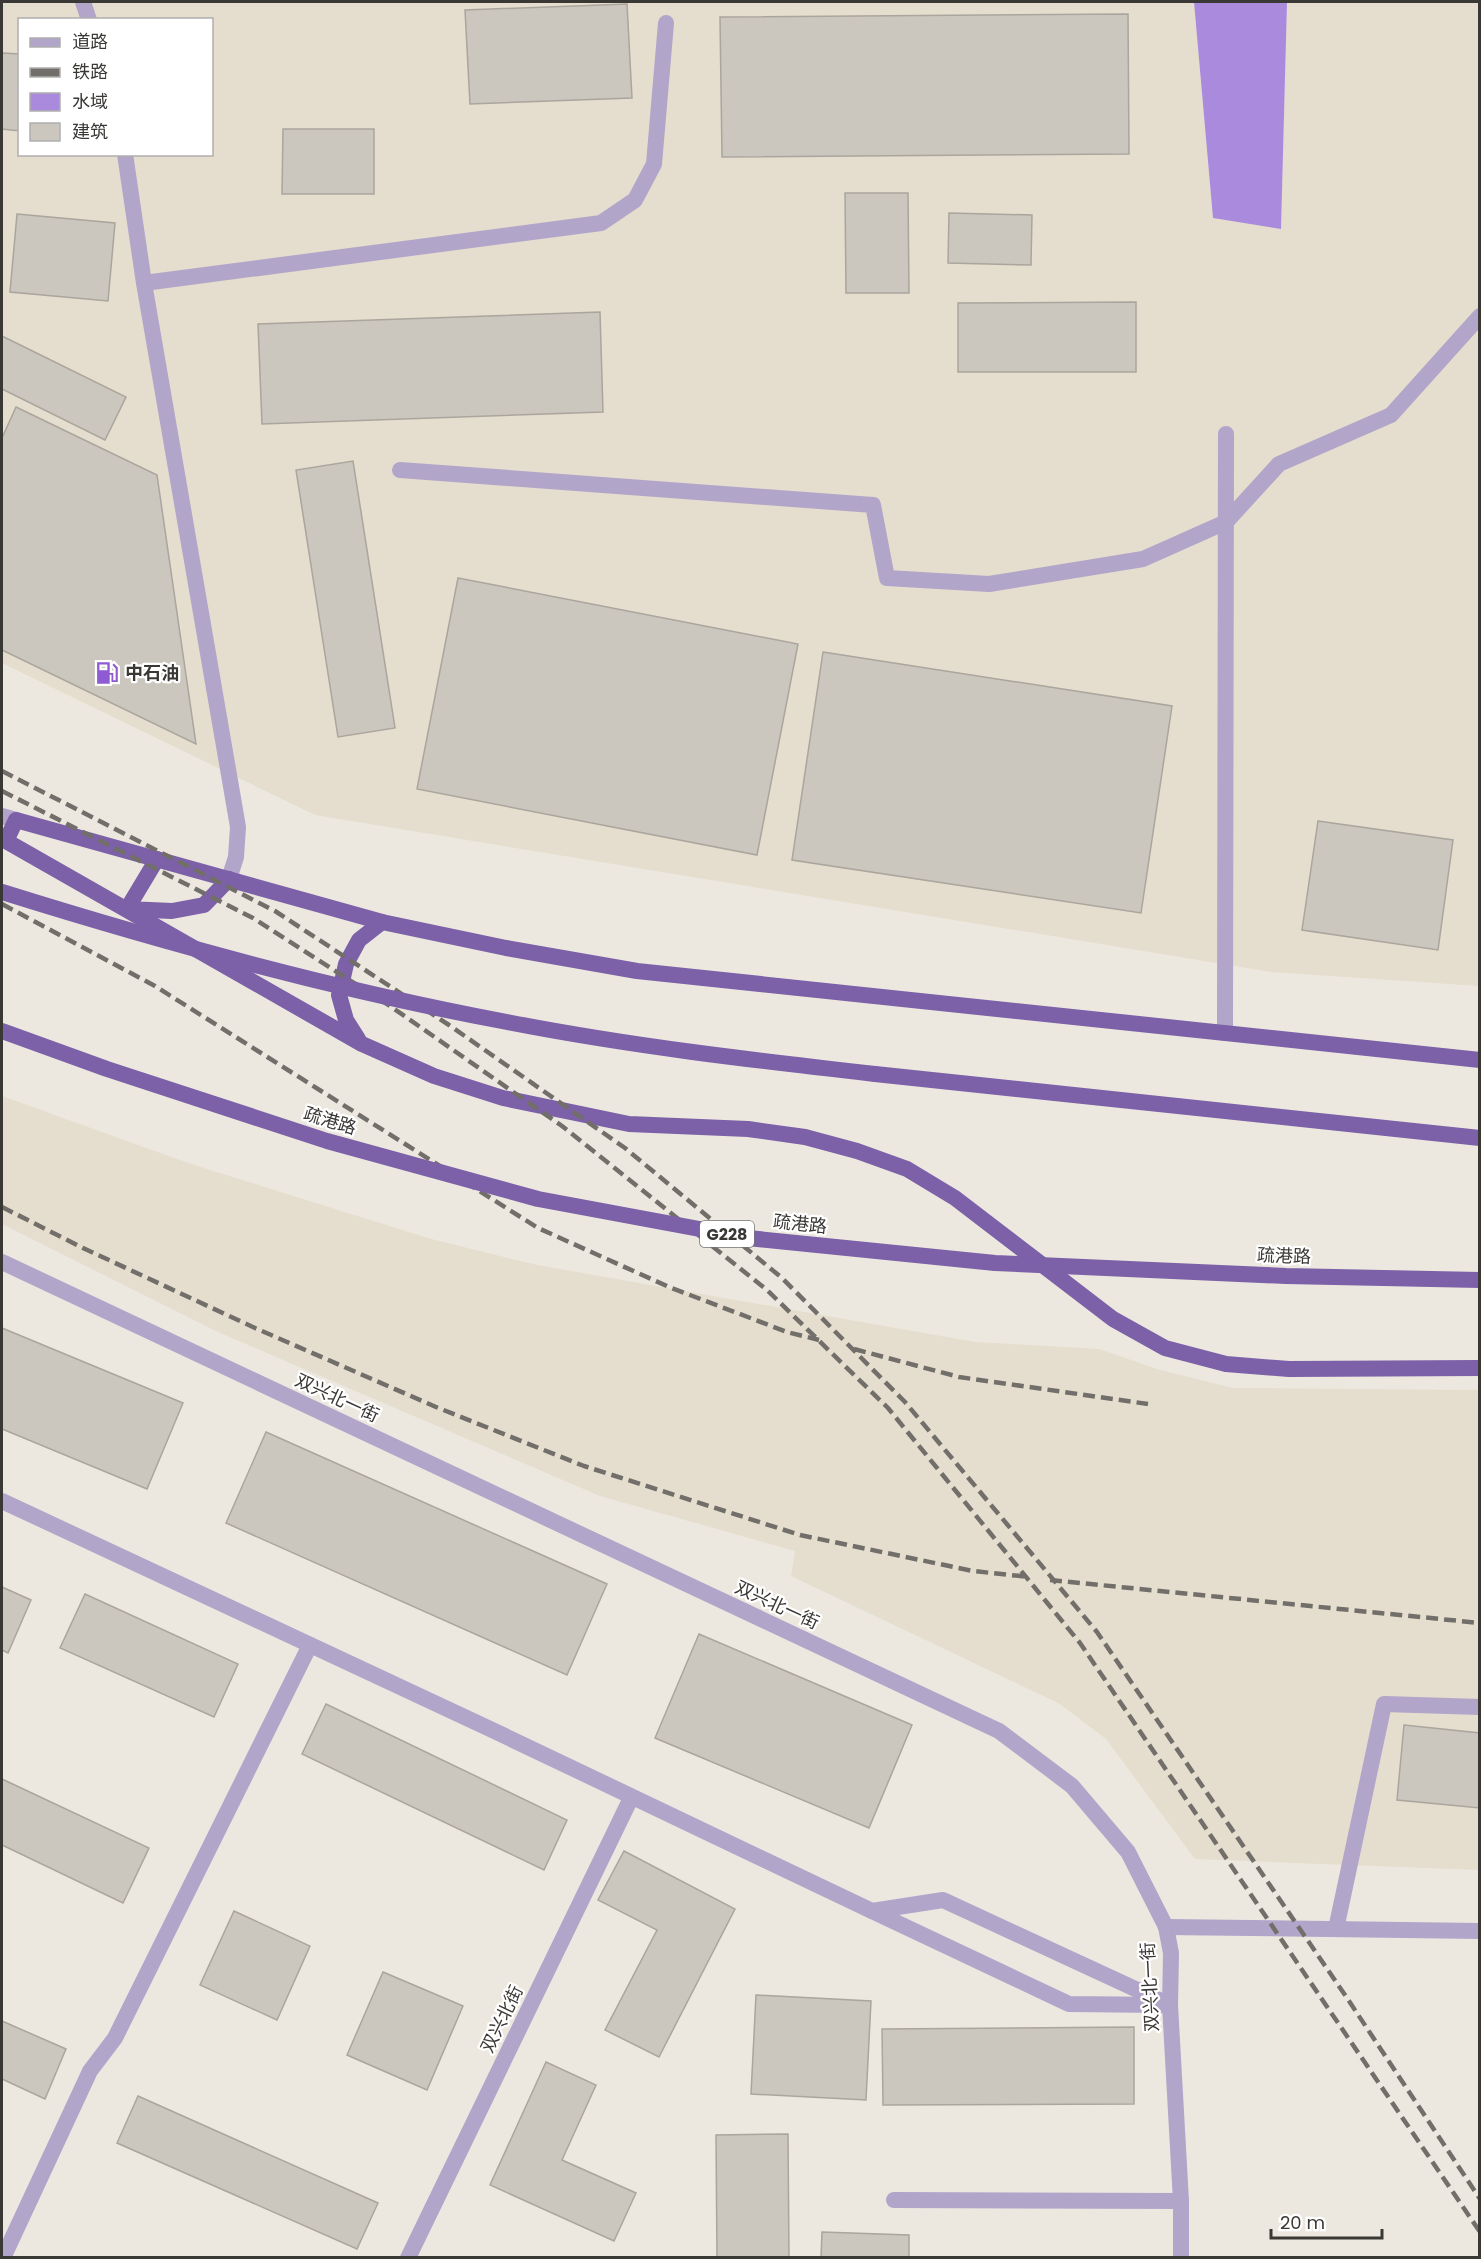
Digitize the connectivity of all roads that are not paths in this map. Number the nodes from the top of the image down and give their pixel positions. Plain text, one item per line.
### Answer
1 (83, 2) edge
2 (88, 18) edge
3 (666, 23) dead end
4 (124, 156) edge
5 (144, 283) junction
6 (1479, 316) edge
7 (1226, 434) dead end
8 (400, 470) dead end
9 (1226, 522) junction
10 (9, 818) edge
11 (4, 840) edge
12 (157, 859) junction
13 (229, 879) junction
14 (2, 892) edge
15 (127, 909) junction
16 (382, 922) junction
17 (2, 1030) edge
18 (1226, 1033) junction
19 (362, 1044) junction
20 (1479, 1060) edge
21 (1479, 1138) edge
22 (2, 1262) edge
23 (1479, 1280) edge
24 (1479, 1368) edge
25 (2, 1501) edge
26 (310, 1645) junction
27 (1479, 1707) edge
28 (631, 1798) junction
29 (872, 1911) junction
30 (1166, 1927) junction
31 (1336, 1929) junction
32 (1479, 1931) edge
33 (1170, 2005) junction
34 (894, 2200) dead end
35 (1181, 2201) junction
36 (3, 2258) edge
37 (408, 2258) edge
38 (1181, 2258) edge

1 - 2 street
3 - 5 street
4 - 5 street
5 - 13 street
6 - 9 street
7 - 9 street
8 - 9 street
9 - 18 street
10 - 11 highway
10 - 12 highway
11 - 15 highway
12 - 13 highway
12 - 15 highway
13 - 15 highway
13 - 16 highway
14 - 21 highway, bridge
15 - 19 highway
16 - 18 highway
16 - 19 highway
17 - 23 highway, 疏港路 / G228, bridge
18 - 20 highway
19 - 24 highway
22 - 30 street, 双兴北一街
25 - 26 street
26 - 28 street
26 - 36 street
27 - 31 street
28 - 29 street
28 - 37 street, 双兴北街
29 - 33 street
29 - 33 street
30 - 31 street
30 - 33 street, 双兴北一街
31 - 32 street
33 - 35 street, 双兴北一街
34 - 35 street
35 - 38 street, 双兴北一街

